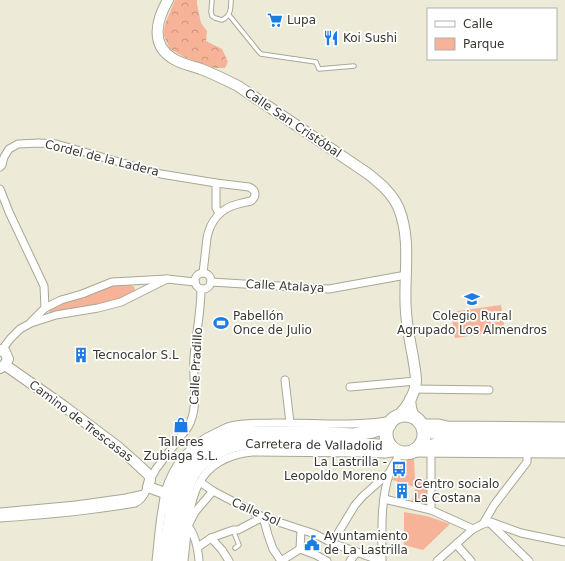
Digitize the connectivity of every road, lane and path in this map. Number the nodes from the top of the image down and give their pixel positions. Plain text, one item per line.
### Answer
1 (168, 0) edge
2 (212, 0) edge
3 (231, 0) edge
4 (229, 15) junction
5 (354, 66) dead end
6 (0, 168) edge
7 (216, 183) junction
8 (0, 189) edge
9 (219, 213) junction
10 (204, 273) junction
11 (406, 274) junction
12 (167, 279) junction
13 (195, 282) junction
14 (211, 282) junction
15 (202, 289) junction
16 (45, 308) junction
17 (31, 322) junction
18 (1, 350) edge
19 (3, 366) edge
20 (285, 380) dead end
21 (415, 385) junction
22 (350, 387) dead end
23 (488, 390) dead end
24 (410, 400) junction
25 (393, 421) junction
26 (290, 423) junction
27 (420, 424) junction
28 (565, 426) edge
29 (565, 435) edge
30 (565, 446) edge
31 (403, 451) junction
32 (431, 453) junction
33 (527, 454) junction
34 (565, 454) edge
35 (385, 480) junction
36 (200, 482) junction
37 (148, 486) junction
38 (213, 491) junction
39 (165, 493) junction
40 (384, 499) junction
41 (431, 510) junction
42 (0, 512) edge
43 (263, 517) junction
44 (0, 518) edge
45 (486, 524) junction
46 (188, 526) junction
47 (473, 529) junction
48 (233, 530) junction
49 (301, 530) junction
50 (210, 538) junction
51 (332, 542) junction
52 (565, 542) edge
53 (456, 544) junction
54 (198, 547) junction
55 (235, 548) dead end
56 (300, 549) junction
57 (357, 552) junction
58 (156, 561) edge
59 (165, 561) edge
60 (176, 561) edge
61 (184, 561) edge
62 (199, 561) edge
63 (229, 561) edge
64 (281, 561) edge
65 (327, 561) edge
66 (350, 561) edge
67 (382, 561) edge
68 (437, 561) edge
69 (471, 561) edge
70 (529, 561) edge

1 - 11 main road, Calle San Cristóbal
2 - 4 lane
3 - 4 lane
4 - 5 lane
6 - 7 street, Cordel de la Ladera
7 - 9 street
7 - 9 street, Cordel de la Ladera
8 - 16 street
9 - 10 street
10 - 13 street
10 - 14 street
11 - 14 street, Calle Atalaya
11 - 21 main road, Calle San Cristóbal
12 - 13 street
12 - 16 street
12 - 17 street
13 - 15 street
14 - 15 street
15 - 37 street, Calle Pradillo
16 - 17 street
17 - 18 street
18 - 19 main road
19 - 37 main road, Camino de Trescasas
20 - 26 street, Carretera de Valladolid
21 - 22 street
21 - 23 street
21 - 24 main road
24 - 25 main road
24 - 27 main road
25 - 26 street, Carretera de Valladolid
25 - 27 highway
25 - 31 highway
25 - 59 highway, Carretera de Valladolid
26 - 39 street, Carretera de Valladolid
27 - 28 street
27 - 29 highway
27 - 31 highway
30 - 31 highway, Carretera de Valladolid
31 - 32 street, Carretera de Valladolid
31 - 35 street
31 - 36 street, Carretera de Valladolid
31 - 60 highway, Carretera de Valladolid
32 - 33 street, Carretera de Valladolid
32 - 41 street
33 - 34 street, Carretera de Valladolid
33 - 45 street
35 - 40 street
35 - 51 street
36 - 38 street, Calle Sol
36 - 46 street, Carretera de Valladolid
37 - 39 main road, Camino de Trescasas
37 - 42 street
37 - 44 street
38 - 43 street, Calle Sol
38 - 46 street
39 - 58 street, Carretera de Valladolid
40 - 41 street
40 - 67 street
41 - 47 street
43 - 48 street
43 - 49 street, Calle Sol
43 - 64 street
45 - 47 street
45 - 52 street
45 - 70 street
46 - 54 street
46 - 61 street, Carretera de Valladolid
47 - 53 street
48 - 50 street
48 - 55 lane
49 - 51 street, Calle Sol
49 - 56 street
50 - 54 street
50 - 63 street
51 - 57 street, Calle Sol
53 - 68 street
53 - 69 street
54 - 62 street
56 - 64 street
56 - 65 street
57 - 66 street
57 - 67 street, Calle Sol

